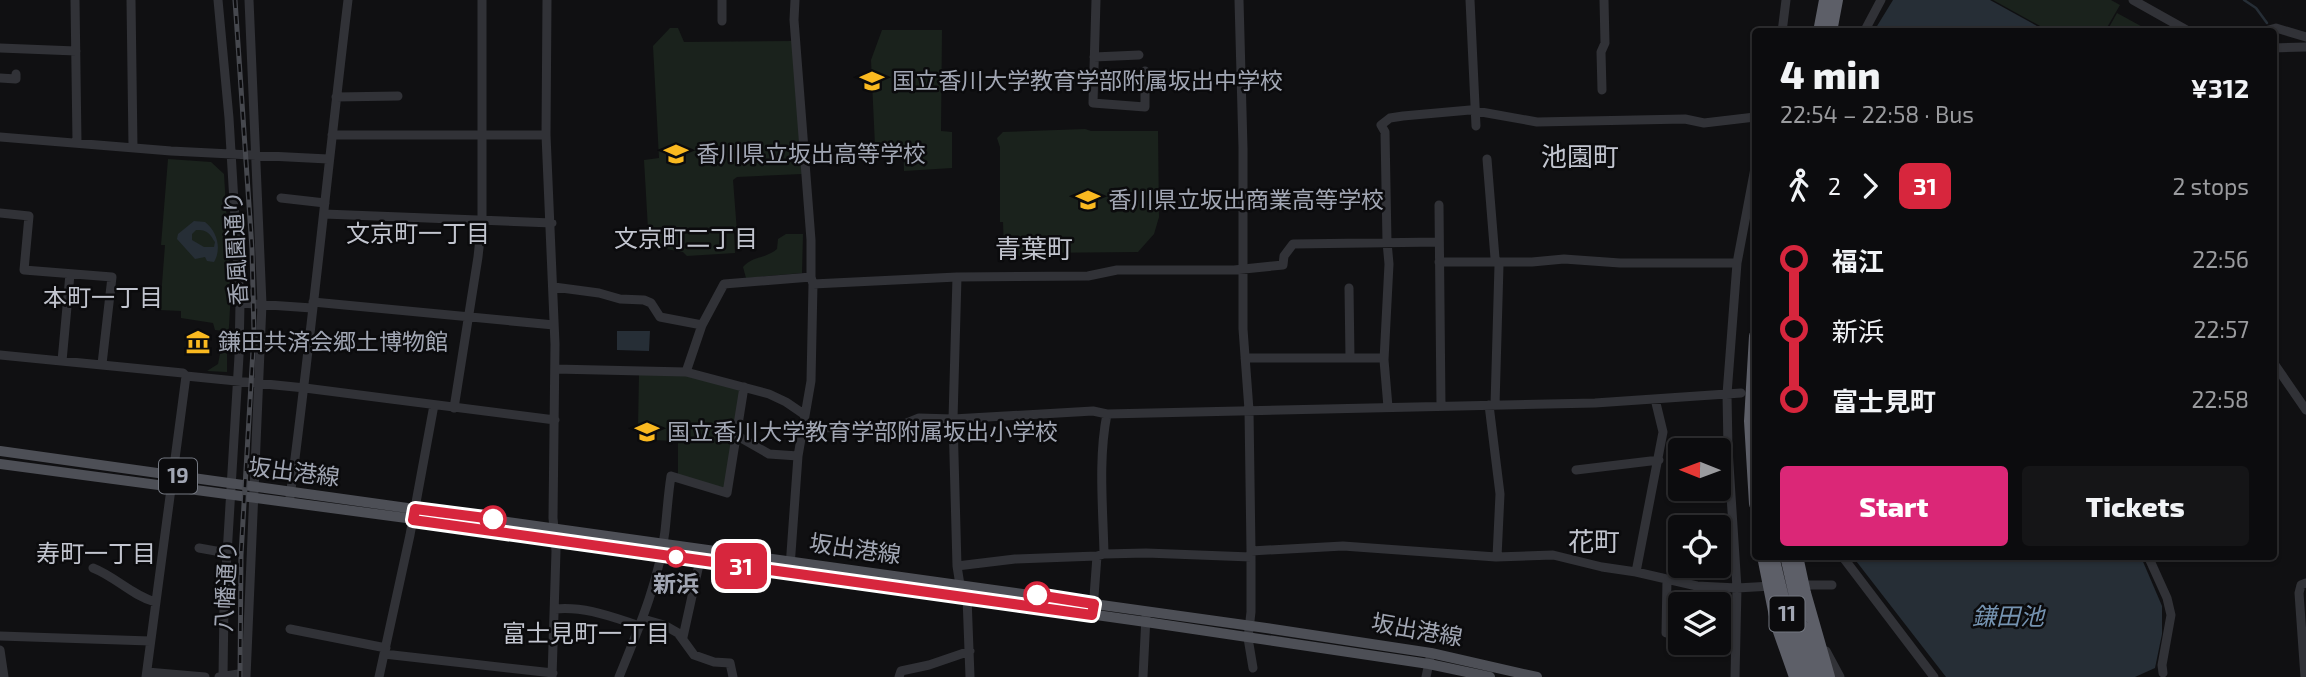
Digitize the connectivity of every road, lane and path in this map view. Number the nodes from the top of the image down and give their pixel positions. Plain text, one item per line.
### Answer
1 (75, 0) edge
2 (131, 0) edge
3 (218, 0) edge
4 (249, 0) edge
5 (348, 0) edge
6 (482, 0) edge
7 (547, 0) edge
8 (722, 0) edge
9 (795, 0) edge
10 (1096, 0) edge
11 (1239, 0) edge
12 (1470, 0) edge
13 (1604, 0) edge
14 (1786, 0) edge
15 (1825, 0) edge
16 (1837, 0) edge
17 (1881, 0) edge
18 (2133, 0) edge
19 (722, 21) dead end
20 (1782, 28) edge
21 (1820, 28) edge
22 (1832, 28) edge
23 (1866, 28) edge
24 (2183, 28) edge
25 (2277, 28) edge
26 (2306, 37) edge
27 (2306, 47) edge
28 (0, 48) edge
29 (2277, 48) edge
30 (76, 51) junction
31 (1139, 55) dead end
32 (1094, 57) junction
33 (1145, 71) dead end
34 (16, 74) dead end
35 (0, 78) edge
36 (1602, 90) dead end
37 (398, 96) dead end
38 (336, 97) junction
39 (1476, 110) junction
40 (1752, 117) edge
41 (1476, 126) dead end
42 (482, 134) junction
43 (332, 135) junction
44 (546, 135) junction
45 (0, 137) edge
46 (77, 142) junction
47 (133, 147) junction
48 (231, 155) junction
49 (254, 156) junction
50 (328, 159) junction
51 (1488, 159) dead end
52 (1752, 184) edge
53 (281, 198) dead end
54 (325, 203) junction
55 (1439, 205) dead end
56 (0, 213) edge
57 (324, 214) junction
58 (482, 220) junction
59 (552, 223) junction
60 (1387, 242) junction
61 (1439, 242) junction
62 (1497, 261) junction
63 (1439, 262) junction
64 (1737, 263) junction
65 (1243, 270) junction
66 (70, 274) junction
67 (957, 278) junction
68 (812, 280) junction
69 (554, 287) junction
70 (1349, 288) dead end
71 (240, 303) junction
72 (262, 304) junction
73 (312, 305) junction
74 (467, 317) junction
75 (554, 325) junction
76 (702, 325) junction
77 (0, 355) edge
78 (1245, 358) junction
79 (1350, 358) junction
80 (1384, 358) junction
81 (62, 361) junction
82 (102, 364) junction
83 (2277, 368) edge
84 (555, 369) junction
85 (686, 372) junction
86 (186, 376) junction
87 (238, 382) junction
88 (260, 384) junction
89 (744, 387) junction
90 (305, 388) junction
91 (1752, 388) edge
92 (1741, 393) dead end
93 (1727, 394) junction
94 (1656, 399) junction
95 (435, 405) junction
96 (1492, 405) junction
97 (1441, 406) junction
98 (1388, 407) junction
99 (454, 408) junction
100 (1249, 410) junction
101 (2306, 410) edge
102 (1107, 414) junction
103 (805, 415) junction
104 (953, 419) junction
105 (555, 420) junction
106 (803, 428) junction
107 (736, 435) junction
108 (0, 451) edge
109 (1752, 454) edge
110 (798, 456) junction
111 (1659, 460) junction
112 (0, 464) edge
113 (1576, 470) dead end
114 (172, 481) junction
115 (231, 490) junction
116 (253, 493) junction
117 (290, 497) junction
118 (414, 514) junction
119 (555, 539) junction
120 (199, 548) dead end
121 (661, 549) junction
122 (227, 553) junction
123 (1251, 554) junction
124 (1100, 555) junction
125 (1497, 557) junction
126 (700, 560) junction
127 (1764, 560) edge
128 (1774, 560) edge
129 (1787, 560) edge
130 (1797, 560) edge
131 (1845, 560) edge
132 (2150, 560) edge
133 (957, 566) junction
134 (790, 567) junction
135 (93, 568) dead end
136 (1636, 572) junction
137 (1667, 579) junction
138 (2306, 583) edge
139 (960, 585) junction
140 (1800, 585) junction
141 (1832, 585) dead end
142 (1769, 586) junction
143 (1737, 588) junction
144 (967, 597) junction
145 (155, 602) junction
146 (555, 609) junction
147 (1093, 610) junction
148 (1146, 617) junction
149 (642, 622) junction
150 (1249, 625) junction
151 (290, 629) dead end
152 (1666, 633) dead end
153 (0, 636) edge
154 (683, 637) junction
155 (1248, 638) junction
156 (150, 641) junction
157 (385, 651) junction
158 (970, 651) junction
159 (1826, 651) dead end
160 (0, 656) edge
161 (1430, 659) junction
162 (1253, 668) dead end
163 (146, 674) edge
164 (1807, 674) edge
165 (246, 675) edge
166 (552, 675) edge
167 (2165, 675) edge
168 (4, 677) edge
169 (205, 677) edge
170 (217, 677) edge
171 (223, 677) edge
172 (379, 677) edge
173 (619, 677) edge
174 (733, 677) edge
175 (899, 677) edge
176 (970, 677) edge
177 (1143, 677) edge
178 (1426, 677) edge
179 (1489, 677) edge
180 (1537, 677) edge
181 (1735, 677) edge
182 (1829, 677) edge
183 (1840, 677) edge
184 (1934, 677) edge
185 (2152, 677) edge
186 (2305, 677) edge

1 - 30 street
2 - 47 street
3 - 48 street, 香風園通り
4 - 49 street
5 - 38 street
6 - 42 street
7 - 44 street
8 - 19 street
9 - 68 street
10 - 32 street
11 - 65 street
12 - 39 street
13 - 36 street
14 - 20 street
15 - 21 highway
16 - 22 highway
17 - 23 street
18 - 24 street
25 - 26 street
27 - 29 street
28 - 30 street
30 - 46 street
31 - 32 street
32 - 33 street
34 - 35 street
37 - 38 street
38 - 43 street
39 - 40 street
39 - 41 street
39 - 60 street
42 - 43 street
42 - 44 street
42 - 58 street
43 - 50 street
44 - 59 street
45 - 46 street
46 - 47 street
47 - 48 street
48 - 49 street
48 - 71 street, 香風園通り
49 - 50 street
49 - 72 street
50 - 54 street
51 - 62 street
52 - 64 street
53 - 54 street
54 - 57 street
55 - 61 street
56 - 66 street
57 - 58 street
57 - 73 street
58 - 59 street
58 - 74 street
59 - 69 street
60 - 61 street
60 - 65 street
60 - 80 street
61 - 63 street
62 - 63 street
62 - 64 street
62 - 96 street
63 - 97 street
64 - 93 street
65 - 67 street
65 - 78 street
66 - 81 street
66 - 82 street
67 - 68 street
67 - 104 street
68 - 76 street
68 - 103 street
69 - 75 street
69 - 76 street
70 - 79 street
71 - 72 street
71 - 87 street, 香風園通り
72 - 73 street
72 - 88 street
73 - 74 street
73 - 90 street
74 - 75 street
74 - 99 street
75 - 84 street
76 - 85 street
77 - 81 street
78 - 79 street
78 - 100 street
79 - 80 street
80 - 98 street
81 - 82 street
82 - 86 street
83 - 101 street
84 - 85 street
84 - 105 street
85 - 89 street
86 - 87 street
86 - 114 street
87 - 88 street
87 - 115 street, 香風園通り
88 - 90 street
88 - 116 street
89 - 103 street
89 - 107 street
90 - 95 street
90 - 117 street
91 - 109 highway
92 - 93 street
93 - 94 street
93 - 143 street
94 - 96 street
94 - 111 street
95 - 99 street
95 - 118 street
96 - 97 street
96 - 125 street
97 - 98 street
98 - 100 street
99 - 105 street
100 - 102 street
100 - 123 street
102 - 104 street
102 - 124 street
103 - 106 street
104 - 106 street
104 - 133 street
105 - 119 street
106 - 110 street
107 - 110 street
107 - 121 street
108 - 114 main road, 坂出港線 / 19
110 - 134 street
111 - 113 street
111 - 136 street
112 - 114 main road, 坂出港線 / 19
114 - 115 main road, 坂出港線 / 19
114 - 145 street
115 - 116 main road, 坂出港線 / 19
115 - 122 street, 八幡通り
116 - 117 main road, 坂出港線 / 19
116 - 165 street
117 - 118 main road, 坂出港線 / 19
118 - 119 main road, 坂出港線 / 19
118 - 157 street
119 - 121 main road, 坂出港線 / 19
119 - 146 street
120 - 122 street
121 - 126 main road, 坂出港線 / 19
121 - 134 main road, 坂出港線 / 19
121 - 149 street
122 - 171 street, 八幡通り
123 - 124 street
123 - 125 street
123 - 150 street
124 - 133 street
124 - 147 street
125 - 136 street
126 - 134 main road, 坂出港線 / 19
126 - 154 street
127 - 142 highway
128 - 164 highway, 11
129 - 164 highway, 11
130 - 140 highway
131 - 184 street
132 - 167 street
133 - 139 street
134 - 139 main road, 坂出港線 / 19
134 - 144 main road, 坂出港線 / 19
135 - 145 street
136 - 137 street
137 - 143 street
137 - 152 street
138 - 186 street
139 - 144 street
139 - 147 main road, 坂出港線 / 19
140 - 141 street
140 - 182 highway
142 - 143 street
142 - 164 highway
143 - 181 street
144 - 147 main road, 坂出港線 / 19
144 - 158 street
145 - 156 street
146 - 149 street
146 - 166 street
147 - 148 main road, 坂出港線 / 19
148 - 150 main road, 坂出港線 / 19
148 - 155 main road, 坂出港線 / 19
148 - 177 street
149 - 154 street
149 - 173 street
150 - 155 street
150 - 161 main road, 坂出港線 / 19
151 - 157 street
153 - 156 street
154 - 174 street
155 - 161 main road, 坂出港線 / 19
155 - 162 street
156 - 163 street
157 - 166 street
157 - 172 street
158 - 175 street
158 - 176 street
159 - 183 street
160 - 168 street
161 - 178 street
161 - 179 main road, 坂出港線 / 19
161 - 180 main road, 坂出港線 / 19
163 - 169 street
165 - 171 street
167 - 185 street
170 - 171 street

